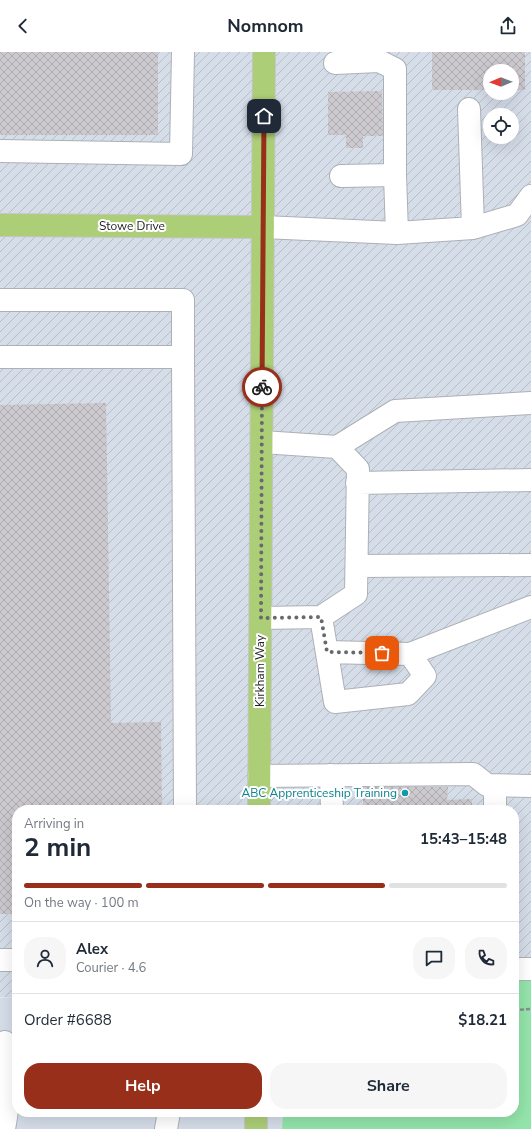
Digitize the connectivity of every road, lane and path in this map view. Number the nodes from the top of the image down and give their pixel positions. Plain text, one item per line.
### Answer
1 (183, 52) edge
2 (264, 52) edge
3 (335, 63) dead end
4 (469, 109) dead end
5 (0, 151) edge
6 (395, 175) junction
7 (341, 176) dead end
8 (531, 196) edge
9 (0, 225) edge
10 (263, 227) junction
11 (473, 228) junction
12 (397, 233) junction
13 (0, 300) edge
14 (0, 357) edge
15 (183, 357) junction
16 (531, 403) edge
17 (262, 442) junction
18 (337, 447) junction
19 (531, 480) edge
20 (357, 483) junction
21 (531, 565) edge
22 (357, 566) junction
23 (531, 607) edge
24 (321, 617) junction
25 (261, 618) junction
26 (327, 652) junction
27 (410, 654) junction
28 (331, 775) junction
29 (259, 776) junction
30 (496, 786) junction
31 (531, 786) edge
32 (185, 805) edge
33 (259, 805) edge
34 (332, 805) edge
35 (495, 805) edge
36 (0, 960) edge
37 (12, 960) edge
38 (519, 969) edge
39 (531, 969) edge
40 (531, 1009) edge
41 (519, 1010) edge
42 (6, 1040) edge
43 (168, 1117) edge
44 (256, 1117) edge
45 (4, 1129) edge
46 (166, 1129) edge
47 (256, 1129) edge

1 - 5 lane
2 - 10 main road, Kirkham Way
3 - 6 lane
4 - 11 lane
6 - 7 lane
6 - 12 lane
8 - 11 lane
9 - 10 main road, Stowe Drive
10 - 12 lane
10 - 17 main road, Kirkham Way
11 - 12 lane
13 - 15 lane
14 - 15 lane
15 - 32 lane
16 - 18 lane
17 - 18 lane
17 - 25 main road, Kirkham Way
18 - 20 lane
19 - 20 lane
20 - 22 lane
21 - 22 lane
22 - 24 lane
23 - 27 lane
24 - 25 lane
24 - 26 lane
25 - 29 main road, Kirkham Way
26 - 27 lane
26 - 27 lane
28 - 29 lane
28 - 30 lane
28 - 34 lane
29 - 33 main road, Kirkham Way
30 - 31 lane
30 - 35 lane
36 - 37 lane
38 - 39 lane
40 - 41 path
42 - 45 lane
43 - 46 lane
44 - 47 main road

